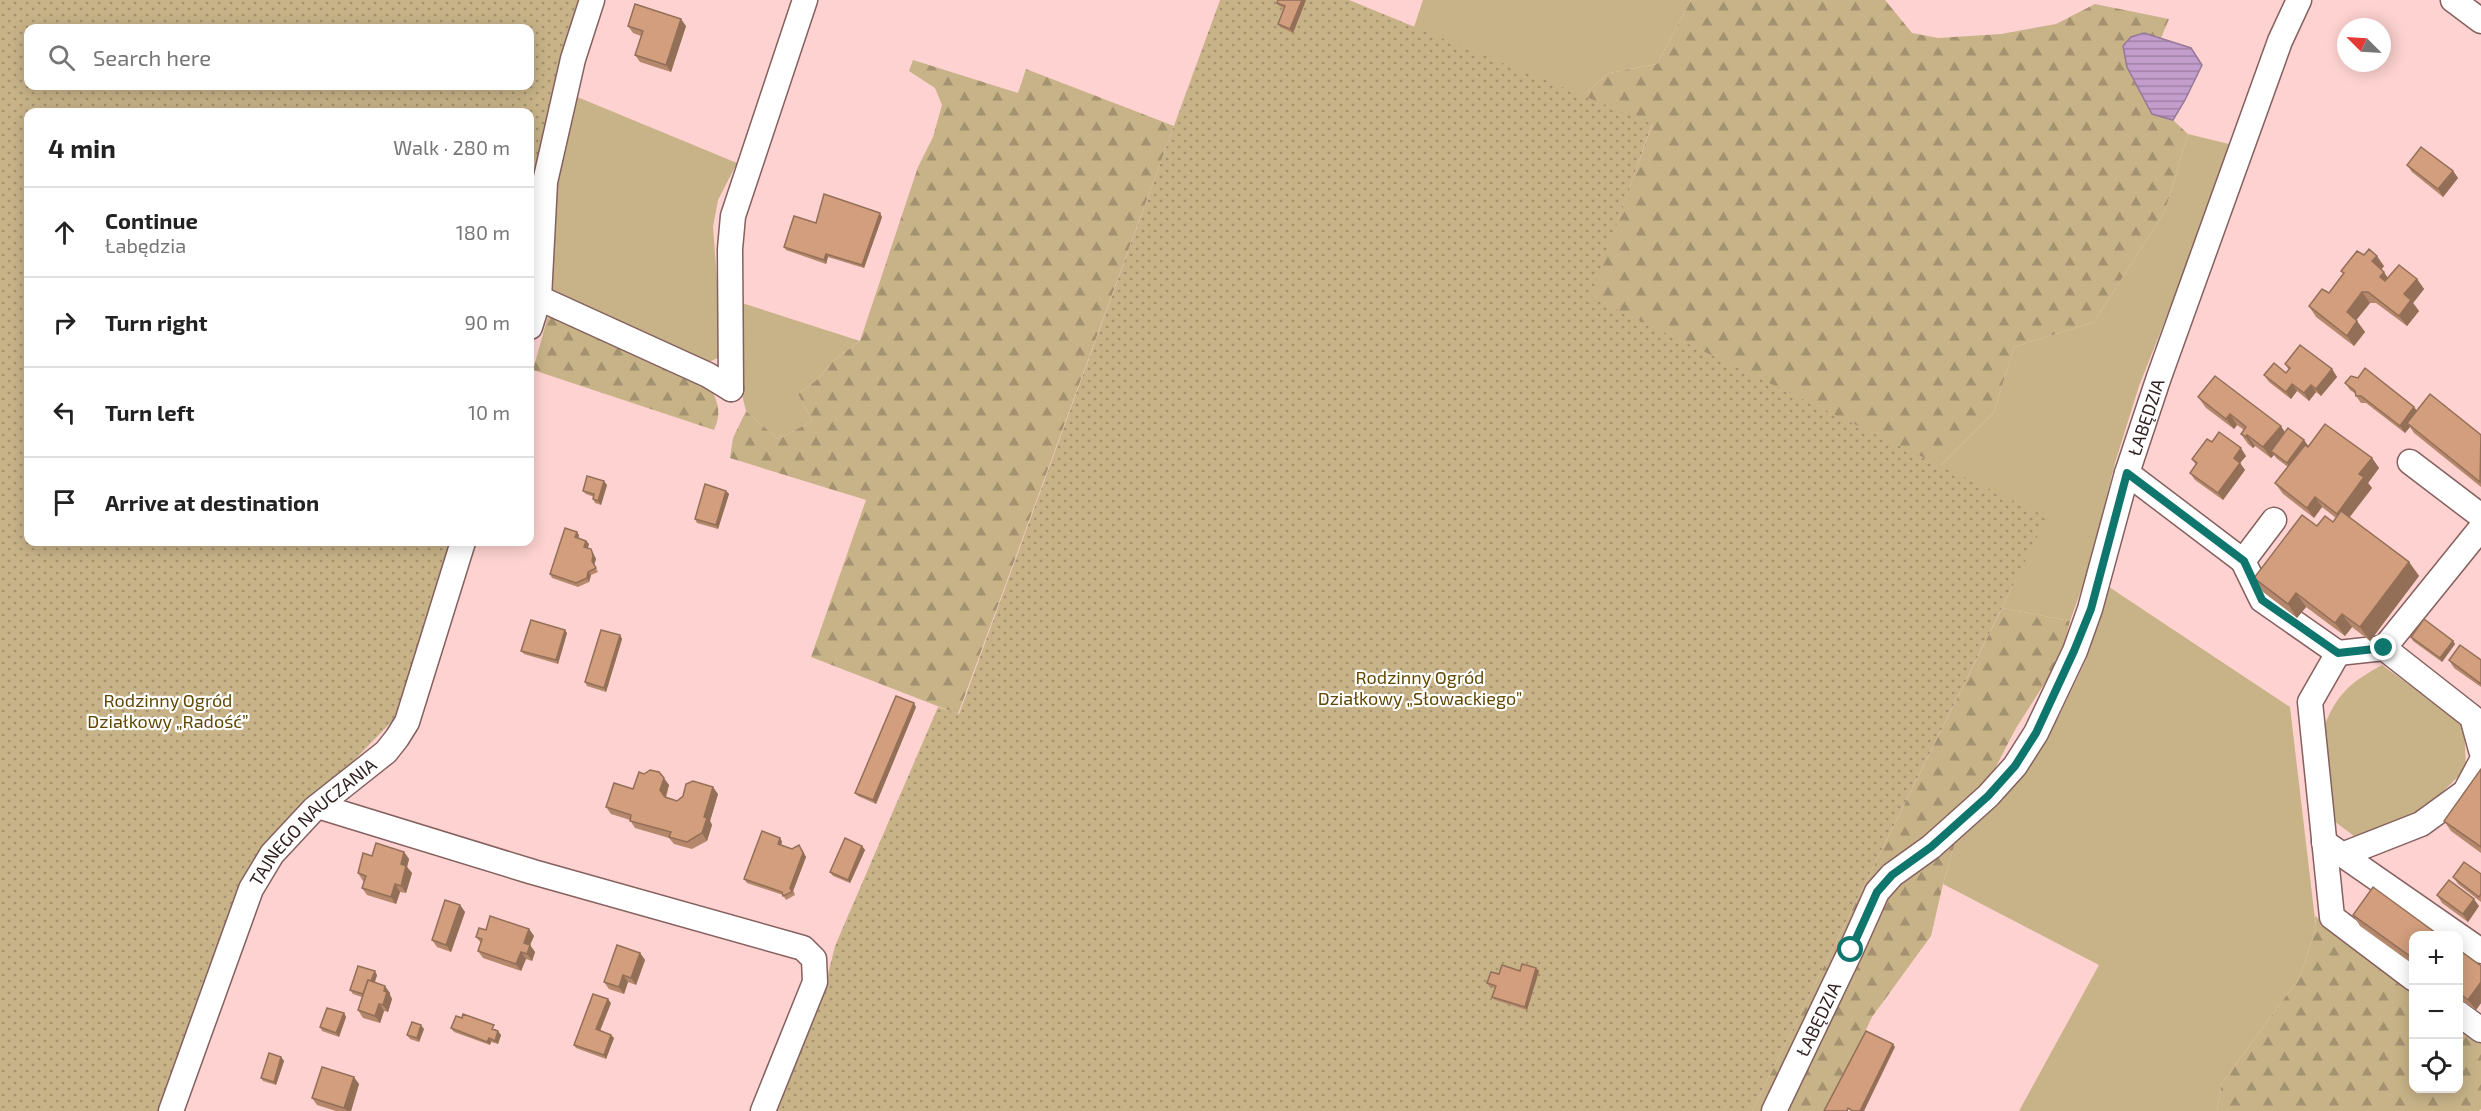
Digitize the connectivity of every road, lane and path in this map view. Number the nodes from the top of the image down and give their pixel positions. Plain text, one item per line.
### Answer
1 (592, 0) edge
2 (806, 0) edge
3 (2299, 0) edge
4 (2453, 0) edge
5 (2481, 21) edge
6 (539, 298) junction
7 (534, 314) edge
8 (2410, 462) dead end
9 (2127, 473) junction
10 (2481, 516) edge
11 (2274, 520) dead end
12 (2481, 528) edge
13 (462, 546) edge
14 (2244, 561) junction
15 (2384, 648) junction
16 (2338, 653) junction
17 (2476, 721) edge
18 (2481, 750) edge
19 (2481, 762) edge
20 (318, 806) junction
21 (2333, 849) junction
22 (2481, 951) edge
23 (2409, 975) edge
24 (2463, 1017) edge
25 (2481, 1030) edge
26 (171, 1111) edge
27 (762, 1111) edge
28 (1774, 1111) edge

1 - 6 street
2 - 6 street
3 - 9 street, ŁABĘDZIA
4 - 5 street
6 - 7 street
8 - 10 street
9 - 14 street
9 - 28 street, ŁABĘDZIA
11 - 14 street
12 - 15 street
13 - 20 street, TAJNEGO NAUCZANIA
14 - 16 street
15 - 16 street
15 - 17 street
16 - 21 street
17 - 18 street
19 - 21 street
20 - 26 street, TAJNEGO NAUCZANIA
20 - 27 street
21 - 22 street
21 - 23 street
24 - 25 street

